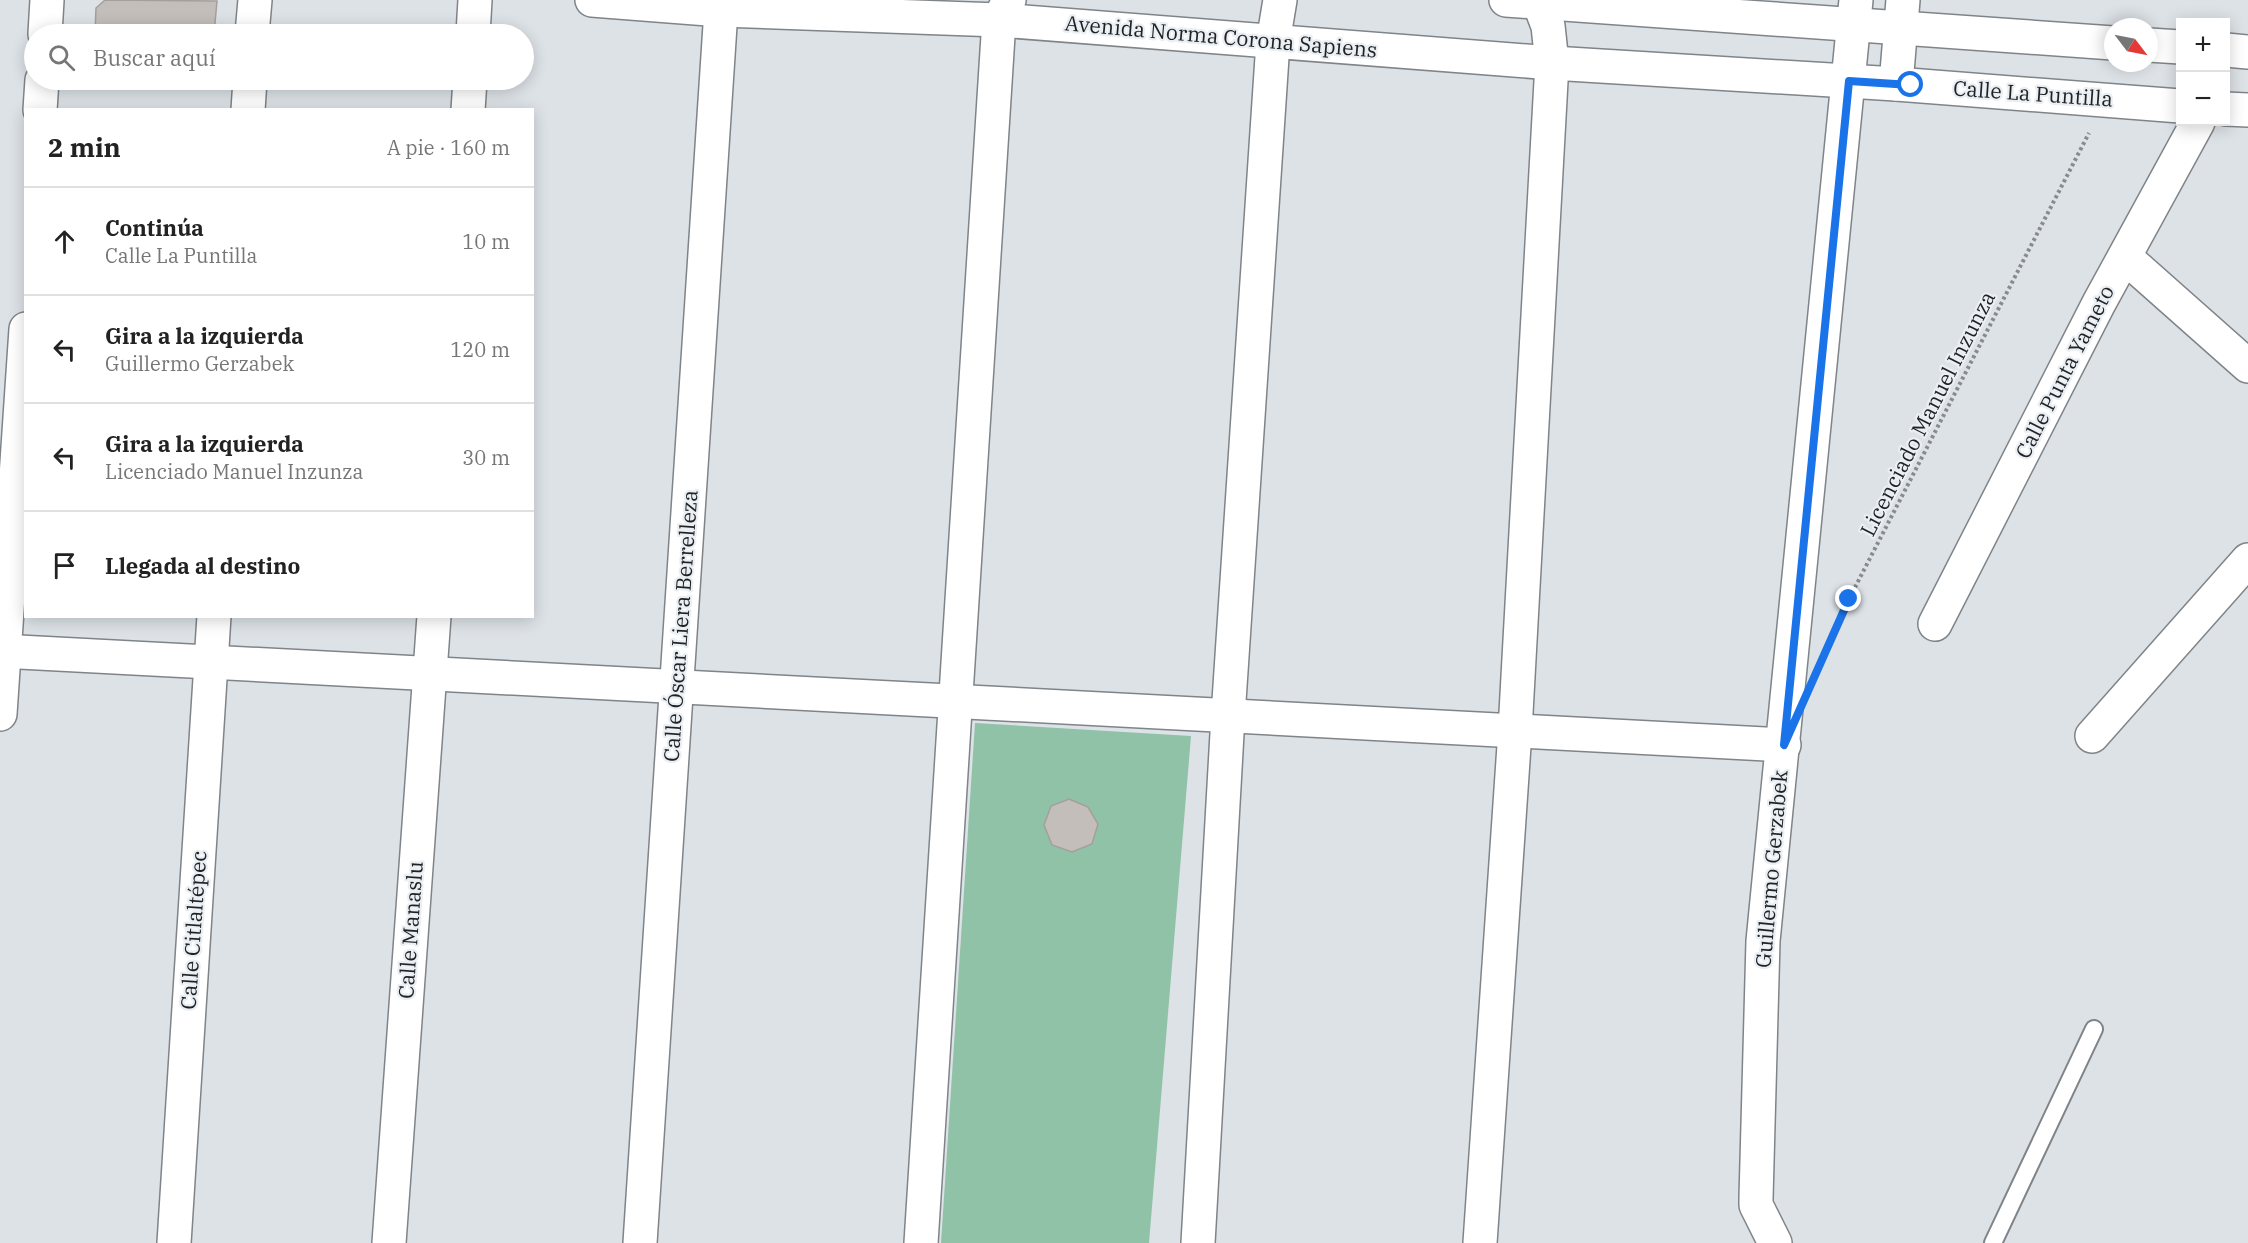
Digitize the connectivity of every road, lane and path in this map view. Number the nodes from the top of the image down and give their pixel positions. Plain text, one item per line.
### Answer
1 (47, 0) edge
2 (255, 0) edge
3 (475, 0) edge
4 (592, 0) edge
5 (1280, 0) edge
6 (1506, 0) edge
7 (1540, 1) edge
8 (721, 10) junction
9 (1004, 10) edge
10 (1855, 13) edge
11 (1902, 14) edge
12 (46, 24) edge
13 (253, 24) edge
14 (474, 24) edge
15 (1273, 42) junction
16 (2104, 42) edge
17 (2158, 46) edge
18 (2176, 47) edge
19 (2230, 50) edge
20 (2248, 52) edge
21 (1552, 63) junction
22 (1849, 81) junction
23 (1896, 84) junction
24 (41, 90) edge
25 (249, 90) edge
26 (469, 90) edge
27 (2106, 100) junction
28 (2176, 106) edge
29 (40, 108) edge
30 (248, 108) edge
31 (468, 108) edge
32 (2230, 109) edge
33 (2248, 110) edge
34 (2196, 126) edge
35 (2125, 256) junction
36 (24, 356) edge
37 (2248, 366) edge
38 (2248, 560) edge
39 (214, 618) edge
40 (434, 618) edge
41 (1935, 624) dead end
42 (2, 651) edge
43 (1826, 651) dead end
44 (211, 662) junction
45 (430, 674) junction
46 (678, 687) junction
47 (956, 702) junction
48 (0, 714) edge
49 (1228, 716) junction
50 (1515, 731) junction
51 (2092, 736) dead end
52 (1784, 745) junction
53 (2094, 1029) dead end
54 (174, 1243) edge
55 (389, 1243) edge
56 (640, 1243) edge
57 (921, 1243) edge
58 (1198, 1243) edge
59 (1480, 1243) edge
60 (1775, 1243) edge
61 (1993, 1243) edge

1 - 12 street
2 - 13 street
3 - 14 street
4 - 8 street, Avenida Norma Corona Sapiens
5 - 15 street
6 - 7 street
7 - 10 street
7 - 21 street
8 - 9 street, Avenida Norma Corona Sapiens
8 - 46 street, Calle Óscar Liera Berrelleza
9 - 15 street, Avenida Norma Corona Sapiens
9 - 47 street
10 - 11 street
10 - 22 street, Guillermo Gerzabek
11 - 16 street
11 - 23 street
15 - 21 street, Avenida Norma Corona Sapiens
15 - 49 street
17 - 18 street
19 - 20 street
21 - 22 street, Avenida Norma Corona Sapiens
21 - 50 street
22 - 23 street, Calle La Puntilla
22 - 52 street, Guillermo Gerzabek
23 - 27 street, Calle La Puntilla
24 - 29 street
25 - 30 street
26 - 31 street
27 - 28 street, Calle La Puntilla
27 - 43 path, Licenciado Manuel Inzunza
32 - 33 street
34 - 35 street, Calle Punta Yameto
35 - 37 street
35 - 41 street, Calle Punta Yameto
36 - 42 street
38 - 51 street
39 - 44 street, Calle Citlaltépec
40 - 45 street, Calle Manaslu
42 - 44 street
42 - 48 street
44 - 45 street
44 - 54 street, Calle Citlaltépec
45 - 46 street
45 - 55 street, Calle Manaslu
46 - 47 street
46 - 56 street, Calle Óscar Liera Berrelleza
47 - 49 street
47 - 57 street
49 - 50 street
49 - 58 street
50 - 52 street
50 - 59 street
52 - 60 street, Guillermo Gerzabek
53 - 61 lane

